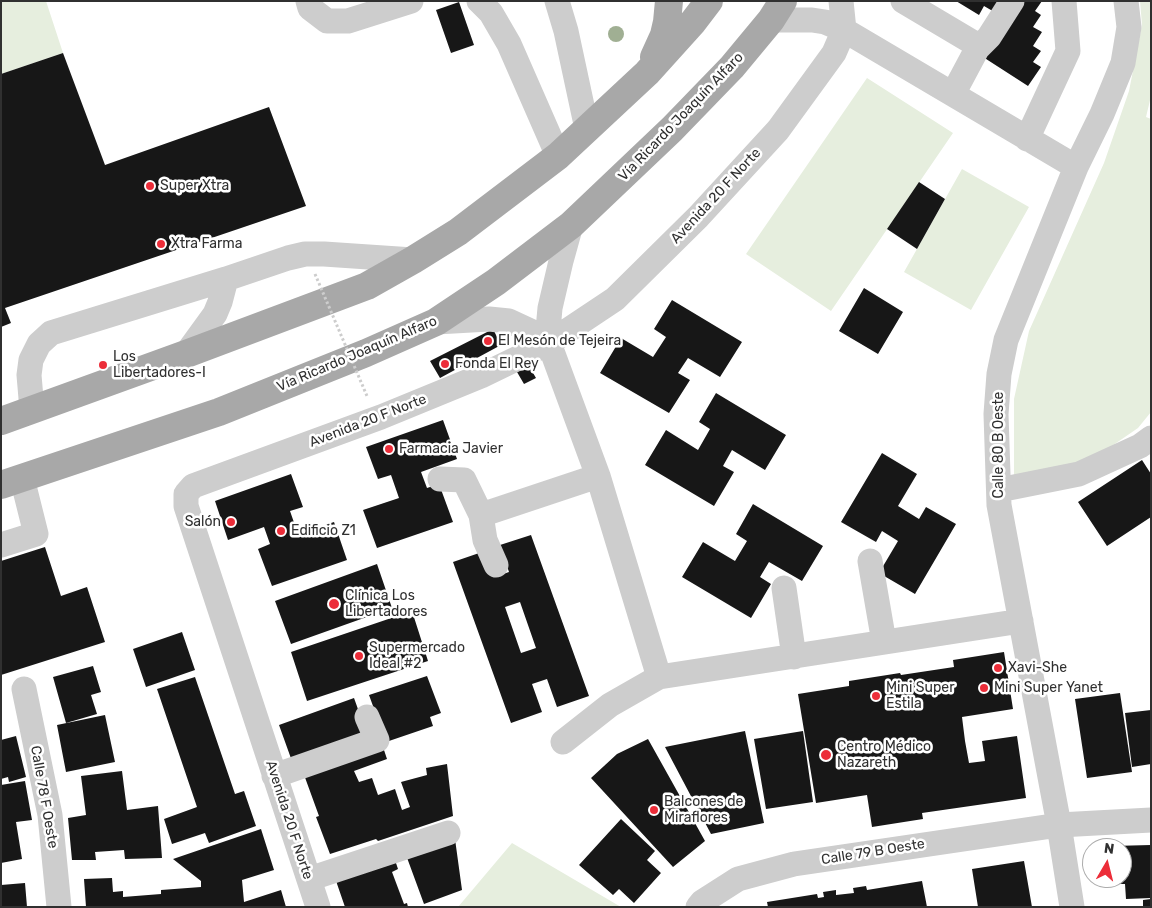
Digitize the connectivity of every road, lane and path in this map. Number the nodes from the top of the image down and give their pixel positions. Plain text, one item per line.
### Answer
1 (308, 1) edge
2 (411, 1) edge
3 (479, 1) edge
4 (557, 1) edge
5 (669, 1) edge
6 (709, 1) edge
7 (903, 1) edge
8 (1012, 1) edge
9 (1064, 1) edge
10 (1126, 1) edge
11 (842, 2) edge
12 (778, 10) edge
13 (844, 30) junction
14 (977, 49) junction
15 (647, 73) junction
16 (953, 94) junction
17 (587, 129) junction
18 (1027, 139) junction
19 (558, 156) junction
20 (1076, 167) junction
21 (571, 226) junction
22 (413, 260) junction
23 (315, 274) dead end
24 (226, 279) junction
25 (436, 322) junction
26 (549, 343) junction
27 (186, 354) junction
28 (367, 396) dead end
29 (32, 410) junction
30 (1, 421) edge
31 (1151, 438) edge
32 (598, 476) junction
33 (440, 479) dead end
34 (12, 482) edge
35 (999, 490) junction
36 (481, 515) junction
37 (1, 545) edge
38 (870, 561) dead end
39 (496, 565) dead end
40 (784, 588) dead end
41 (1020, 621) junction
42 (884, 642) junction
43 (794, 656) junction
44 (659, 677) junction
45 (24, 689) dead end
46 (368, 717) dead end
47 (563, 742) dead end
48 (274, 776) junction
49 (1151, 820) edge
50 (1058, 825) junction
51 (448, 833) dead end
52 (309, 880) junction
53 (59, 907) edge
54 (318, 907) edge
55 (698, 907) edge
56 (1072, 907) edge

1 - 2 street
3 - 19 street
4 - 17 street
5 - 15 main road
6 - 15 main road
7 - 14 street
8 - 14 street
9 - 18 street
10 - 20 street, Calle 80 B Oeste
11 - 13 street, Avenida 20 F Norte
12 - 13 street
12 - 21 main road, Vía Ricardo Joaquín Alfaro
13 - 16 street
13 - 26 street, Avenida 20 F Norte
14 - 16 street
15 - 17 main road
16 - 18 street
17 - 19 main road
18 - 20 street
19 - 22 main road
20 - 35 street, Calle 80 B Oeste
21 - 25 main road, Vía Ricardo Joaquín Alfaro
21 - 26 street
22 - 24 street
22 - 27 main road
23 - 28 path, bridge
24 - 27 street
24 - 29 street
25 - 26 street
25 - 34 main road, Vía Ricardo Joaquín Alfaro
26 - 32 street
26 - 48 street, Avenida 20 F Norte
27 - 29 main road
29 - 30 main road
31 - 35 street
32 - 36 street
32 - 44 street
33 - 36 street
34 - 37 street
35 - 41 street, Calle 80 B Oeste
36 - 39 street
38 - 42 street
40 - 43 street
41 - 42 street
41 - 50 street, Calle 80 B Oeste
42 - 43 street
43 - 44 street
44 - 47 street
45 - 53 street, Calle 78 F Oeste
46 - 48 street
48 - 52 street, Avenida 20 F Norte
49 - 50 street, Calle 79 B Oeste
50 - 55 street, Calle 79 B Oeste
50 - 56 street, Calle 80 B Oeste
51 - 52 street
52 - 54 street, Avenida 20 F Norte

